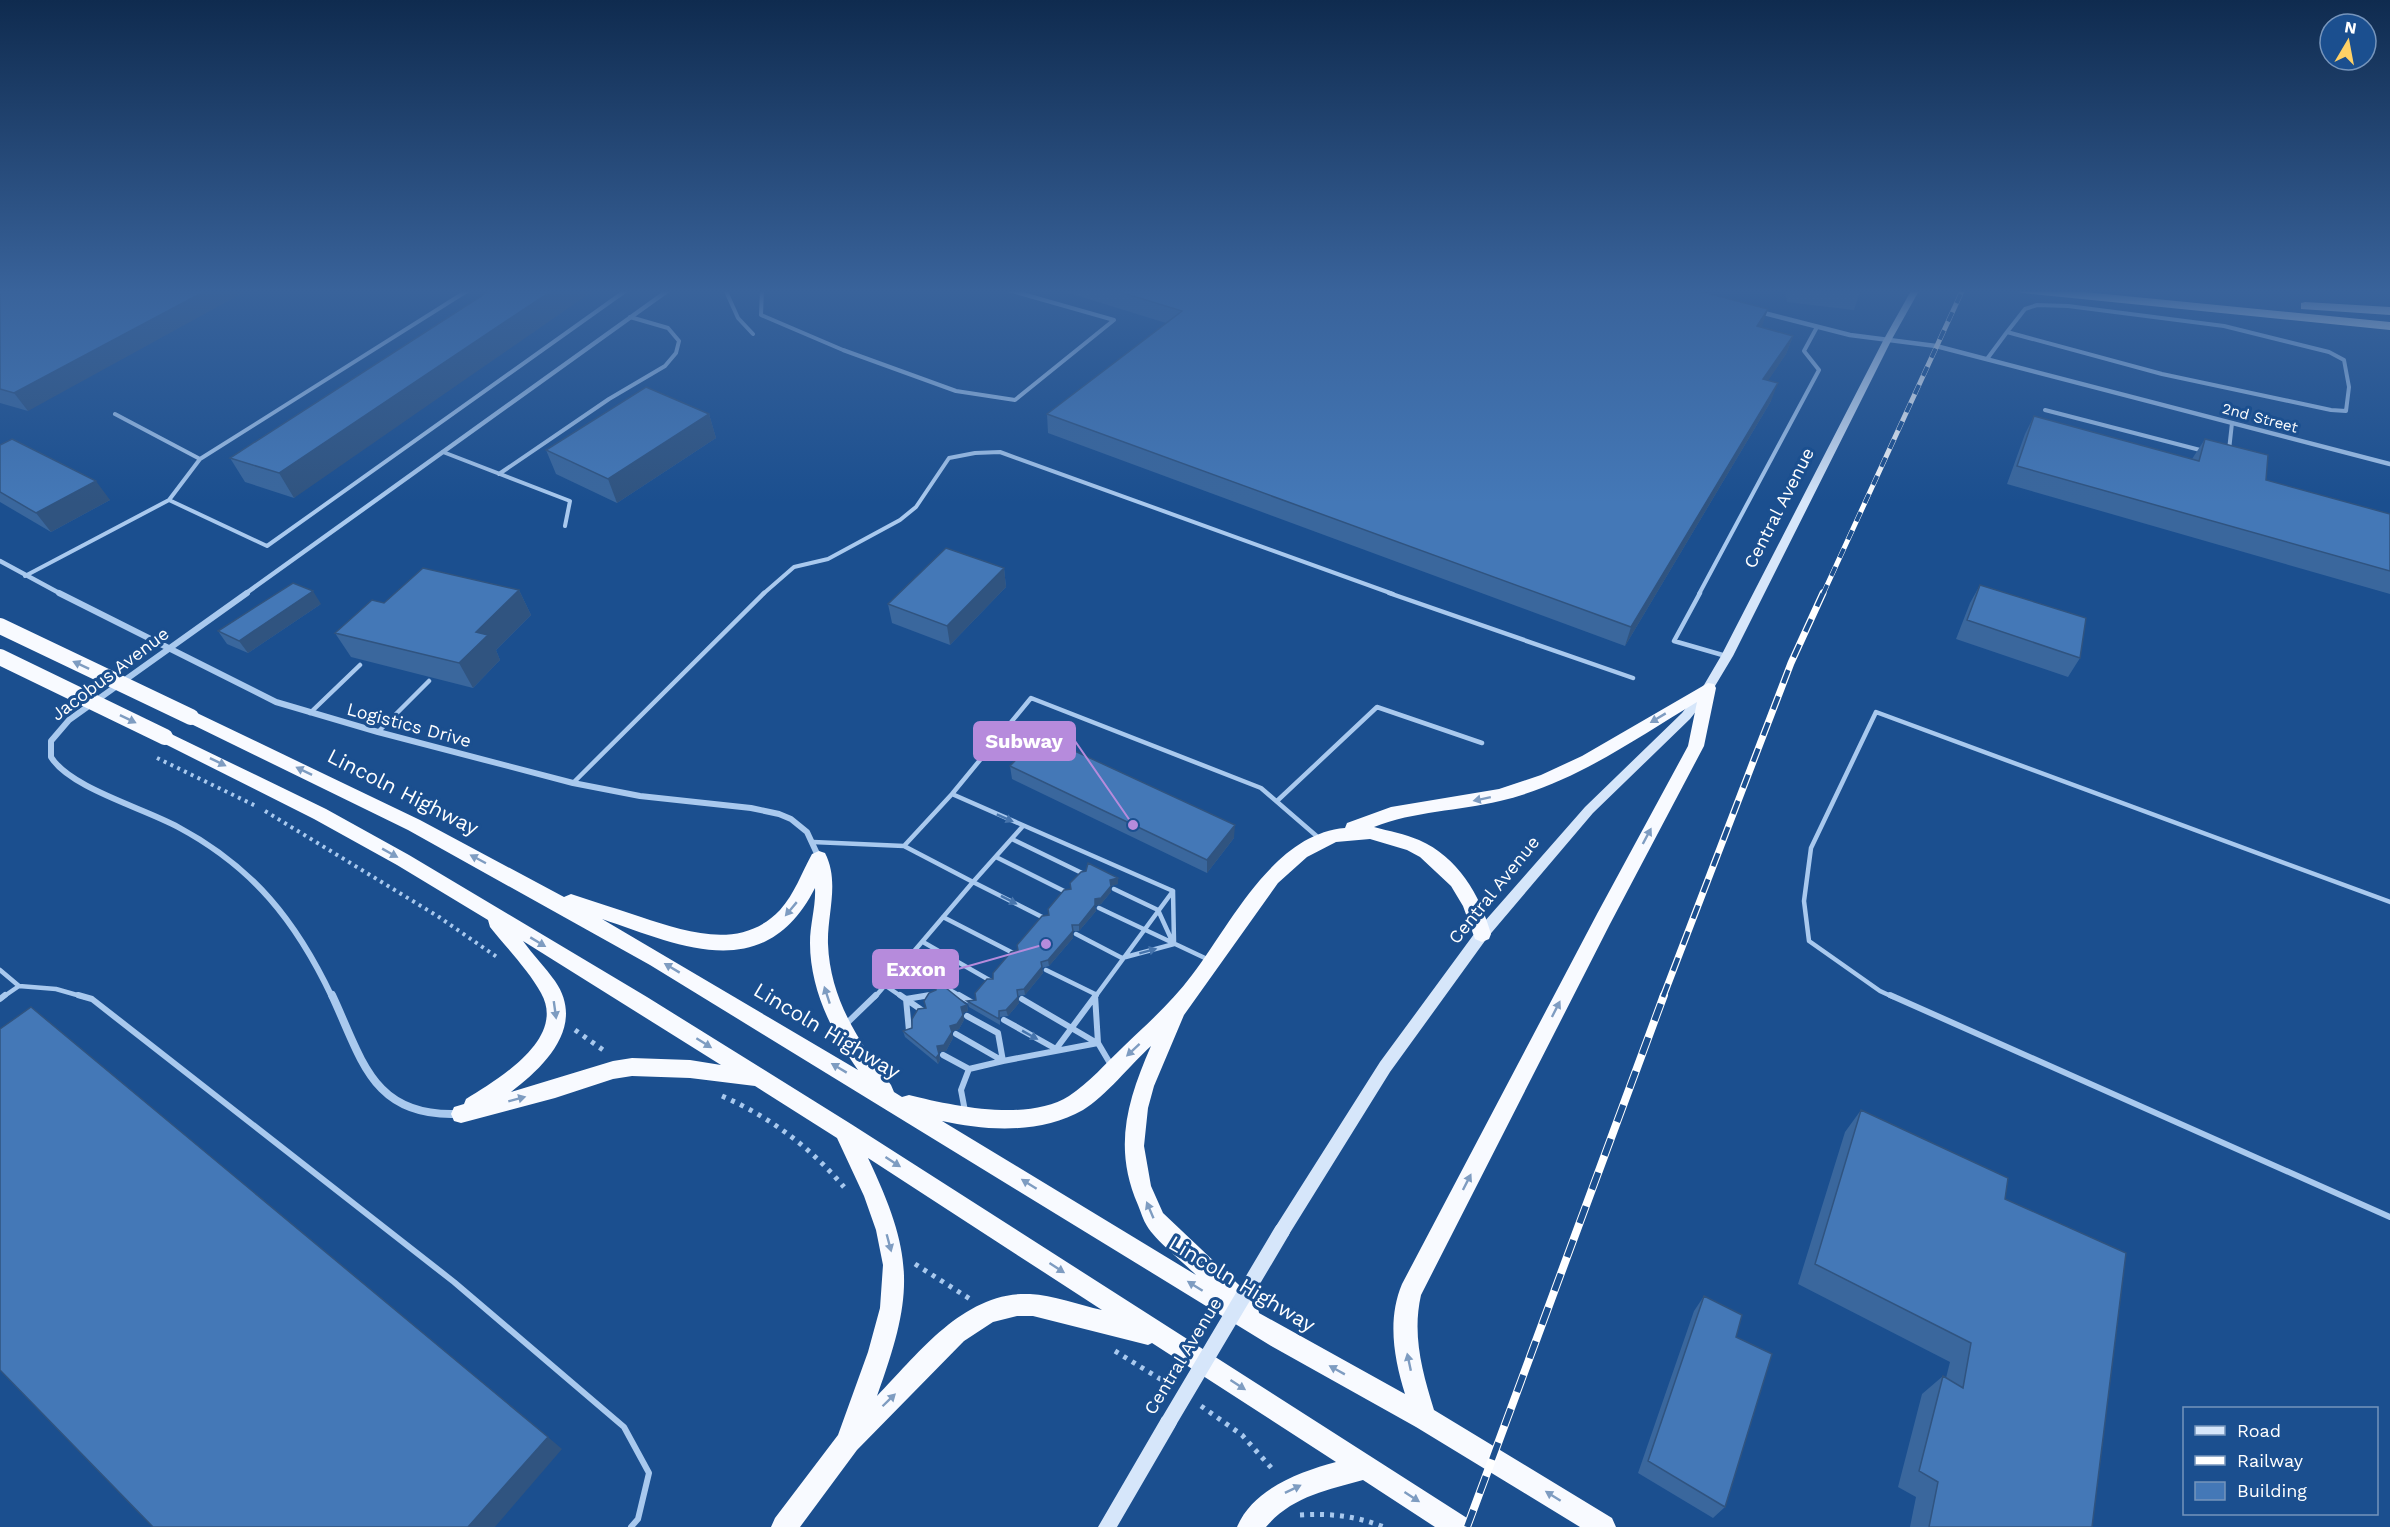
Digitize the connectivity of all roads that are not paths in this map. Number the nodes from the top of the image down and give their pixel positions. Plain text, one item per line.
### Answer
1 (357, 360) edge
2 (528, 360) edge
3 (570, 360) edge
4 (670, 360) edge
5 (871, 360) edge
6 (1065, 360) edge
7 (1811, 360) edge
8 (1877, 360) edge
9 (1992, 360) edge
10 (2111, 360) edge
11 (2344, 360) edge
12 (2045, 410) dead end
13 (115, 414) dead end
14 (2232, 423) junction
15 (2205, 451) edge
16 (443, 452) junction
17 (2228, 457) edge
18 (200, 459) junction
19 (2390, 464) edge
20 (499, 474) junction
21 (169, 500) junction
22 (565, 526) dead end
23 (0, 561) edge
24 (25, 576) junction
25 (0, 626) edge
26 (168, 648) junction
27 (1727, 656) junction
28 (0, 657) edge
29 (360, 665) dead end
30 (1633, 678) dead end
31 (429, 681) edge
32 (1708, 688) junction
33 (310, 713) junction
34 (378, 732) junction
35 (1482, 743) dead end
36 (573, 783) junction
37 (952, 794) junction
38 (1277, 801) junction
39 (1023, 826) junction
40 (1342, 832) junction
41 (1012, 839) junction
42 (1320, 839) junction
43 (904, 846) junction
44 (816, 850) junction
45 (996, 857) junction
46 (1084, 874) edge
47 (973, 882) junction
48 (530, 887) junction
49 (1114, 889) dead end
50 (1173, 891) junction
51 (1068, 892) edge
52 (2390, 902) edge
53 (1099, 908) dead end
54 (1158, 910) junction
55 (488, 912) junction
56 (943, 917) junction
57 (1046, 919) edge
58 (1144, 929) junction
59 (1076, 934) dead end
60 (1482, 934) junction
61 (923, 942) junction
62 (1174, 944) junction
63 (1015, 954) edge
64 (1122, 958) junction
65 (1212, 961) junction
66 (904, 964) junction
67 (0, 970) edge
68 (1046, 970) dead end
69 (991, 982) edge
70 (19, 986) junction
71 (886, 986) junction
72 (934, 994) edge
73 (1095, 994) junction
74 (0, 999) edge
75 (906, 999) junction
76 (1022, 999) dead end
77 (973, 1003) edge
78 (1176, 1010) junction
79 (923, 1011) edge
80 (967, 1016) dead end
81 (1004, 1020) dead end
82 (1071, 1027) junction
83 (842, 1028) junction
84 (909, 1030) edge
85 (956, 1034) dead end
86 (1098, 1043) junction
87 (1056, 1049) junction
88 (943, 1055) dead end
89 (1002, 1061) junction
90 (969, 1069) junction
91 (1113, 1069) junction
92 (760, 1079) junction
93 (889, 1098) junction
94 (461, 1114) junction
95 (968, 1118) junction
96 (844, 1131) junction
97 (2390, 1217) edge
98 (1163, 1336) junction
99 (1281, 1339) junction
100 (1425, 1418) junction
101 (848, 1441) junction
102 (1365, 1467) junction
103 (631, 1527) edge
104 (783, 1527) edge
105 (1107, 1527) edge
106 (1250, 1527) edge
107 (1458, 1527) edge
108 (1603, 1527) edge

1 - 18 lane
2 - 21 lane
3 - 16 street, Jacobus Avenue
4 - 20 lane
5 - 6 lane
7 - 27 lane
8 - 27 main road, Central Avenue
9 - 14 street, 2nd Street
10 - 11 lane
12 - 15 lane
13 - 18 lane
14 - 17 lane
14 - 19 street, 2nd Street
16 - 20 lane
16 - 26 street, Jacobus Avenue
18 - 21 lane
20 - 22 lane
21 - 24 lane
23 - 24 street, Logistics Drive
24 - 26 street, Logistics Drive
48 -> 25 highway, Lincoln Highway, bridge
26 - 33 street, Logistics Drive
26 - 94 street, Jacobus Avenue
27 - 32 main road, Central Avenue
28 -> 55 highway, bridge
29 - 33 lane
30 - 36 lane
31 - 34 lane
32 -> 40 highway
32 - 60 main road, Central Avenue
100 -> 32 highway
33 - 34 street, Logistics Drive
34 - 36 street, Logistics Drive
35 - 38 lane
36 - 44 street, Logistics Drive
37 - 38 lane
37 -> 39 lane
37 - 43 lane
38 - 42 lane
39 - 41 lane
39 - 50 lane
40 - 42 highway
40 - 60 highway
41 - 45 lane
41 - 46 lane
42 - 65 highway
43 - 44 lane
43 - 47 lane
44 -> 48 highway
83 -> 44 highway
45 - 47 lane
45 - 51 lane
47 - 56 lane
47 -> 57 lane
93 -> 48 highway, Lincoln Highway
49 - 54 lane
50 - 54 lane
50 - 62 lane
52 - 97 lane
53 - 58 lane
54 - 58 lane
54 - 62 lane
55 -> 92 highway
55 -> 94 highway
56 - 61 lane
56 - 63 lane
58 - 62 lane
58 - 64 lane
59 - 64 lane
60 - 105 main road, Central Avenue, bridge
61 - 66 lane
61 - 69 lane
64 -> 62 lane
62 - 65 lane
64 - 73 lane
65 - 78 highway
66 - 71 lane
66 - 77 lane
67 - 70 lane
68 - 73 lane
70 - 74 lane
70 - 103 lane
71 - 75 lane
71 - 83 lane
72 - 75 lane
73 - 82 lane
73 - 86 lane
75 - 79 lane
75 - 84 lane
76 - 82 lane
78 -> 91 highway
99 -> 78 highway
80 - 89 lane
81 -> 87 lane
82 - 86 lane
82 - 87 lane
83 - 93 highway
85 - 89 lane
86 - 87 lane
86 - 91 lane
87 - 89 lane
88 - 90 lane
89 - 90 lane
90 - 95 lane
91 - 95 highway
94 -> 92 highway
92 - 96 highway
93 - 95 highway
99 -> 93 highway, Lincoln Highway
96 -> 98 highway
96 -> 101 highway
101 -> 98 highway
98 -> 102 highway
100 -> 99 highway, Lincoln Highway
108 -> 100 highway, Lincoln Highway
101 - 104 highway
106 -> 102 highway
102 -> 107 highway

